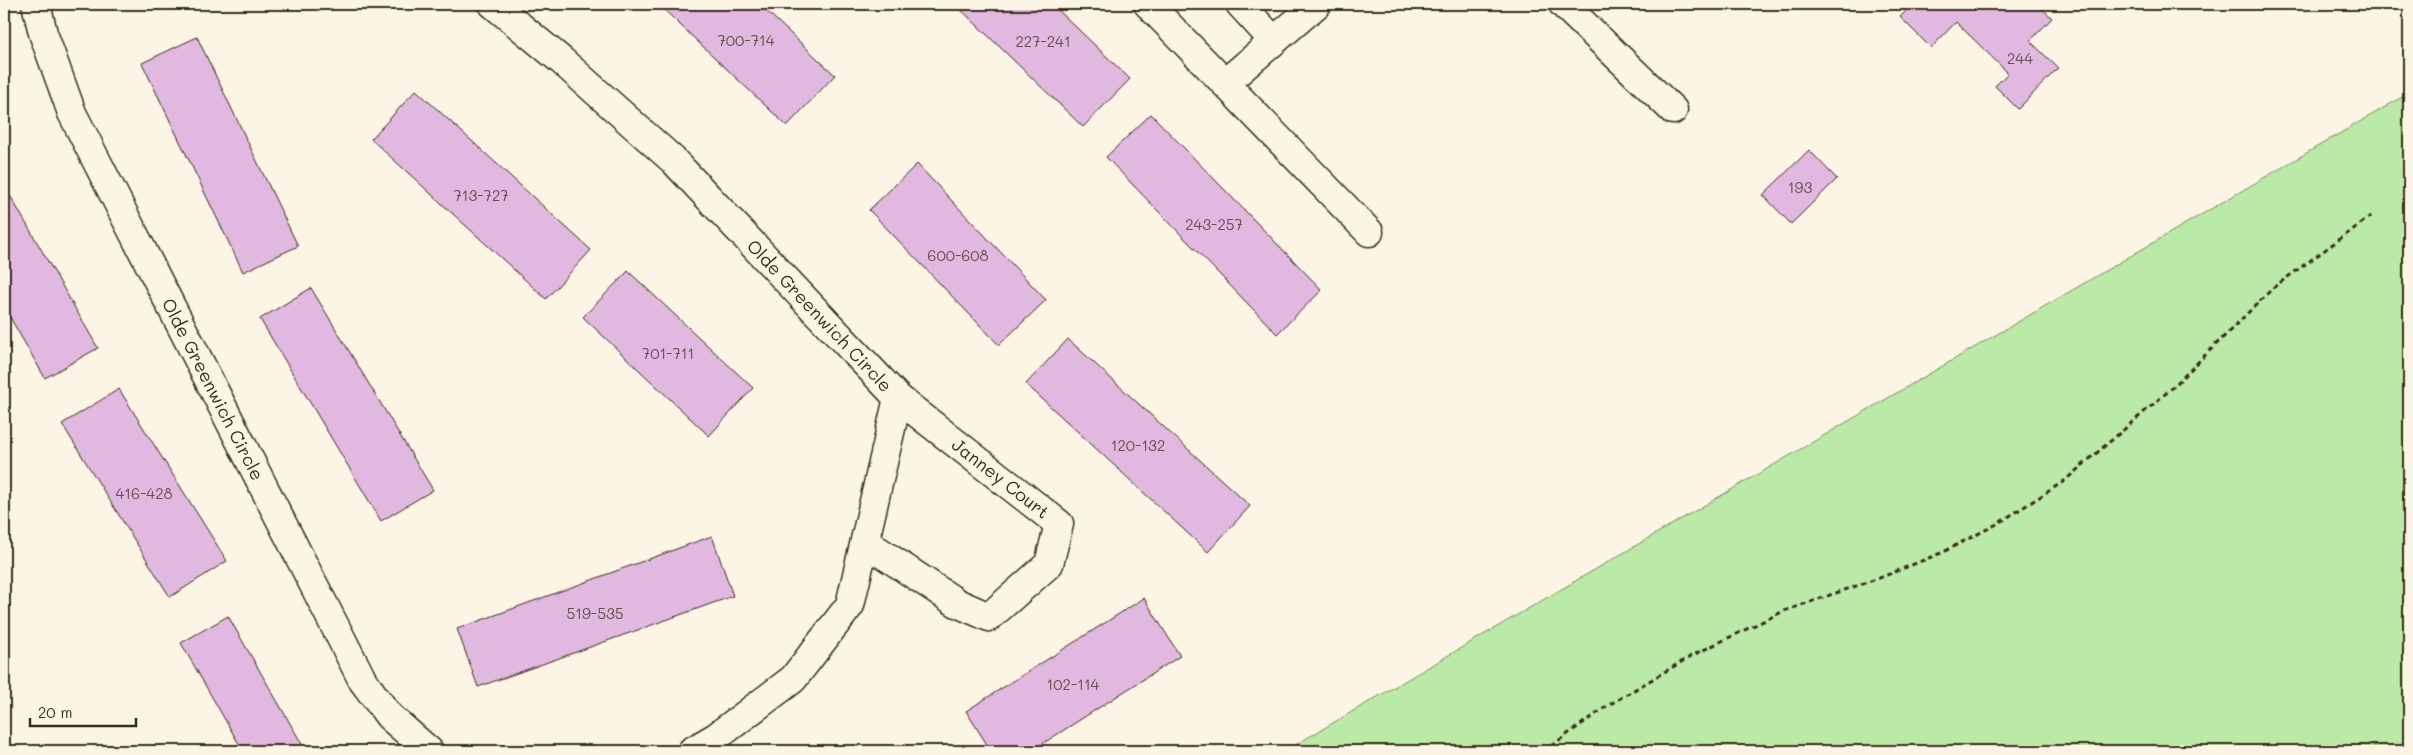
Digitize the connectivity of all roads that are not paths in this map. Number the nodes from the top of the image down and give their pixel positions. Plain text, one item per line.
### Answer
1 (36, 4) edge
2 (493, 4) edge
3 (1148, 4) edge
4 (1240, 4) edge
5 (1317, 4) edge
6 (1563, 4) edge
7 (1274, 41) junction
8 (1225, 83) junction
9 (1673, 110) dead end
10 (1369, 232) dead end
11 (898, 398) junction
12 (865, 542) junction
13 (429, 751) edge
14 (692, 751) edge

1 - 13 street, Olde Greenwich Circle
2 - 11 street, Olde Greenwich Circle
3 - 8 street
4 - 7 street
5 - 7 street
6 - 9 street
7 - 8 street
8 - 10 street
11 - 12 street, Olde Greenwich Circle
11 - 12 street, Janney Court
12 - 14 street, Olde Greenwich Circle

